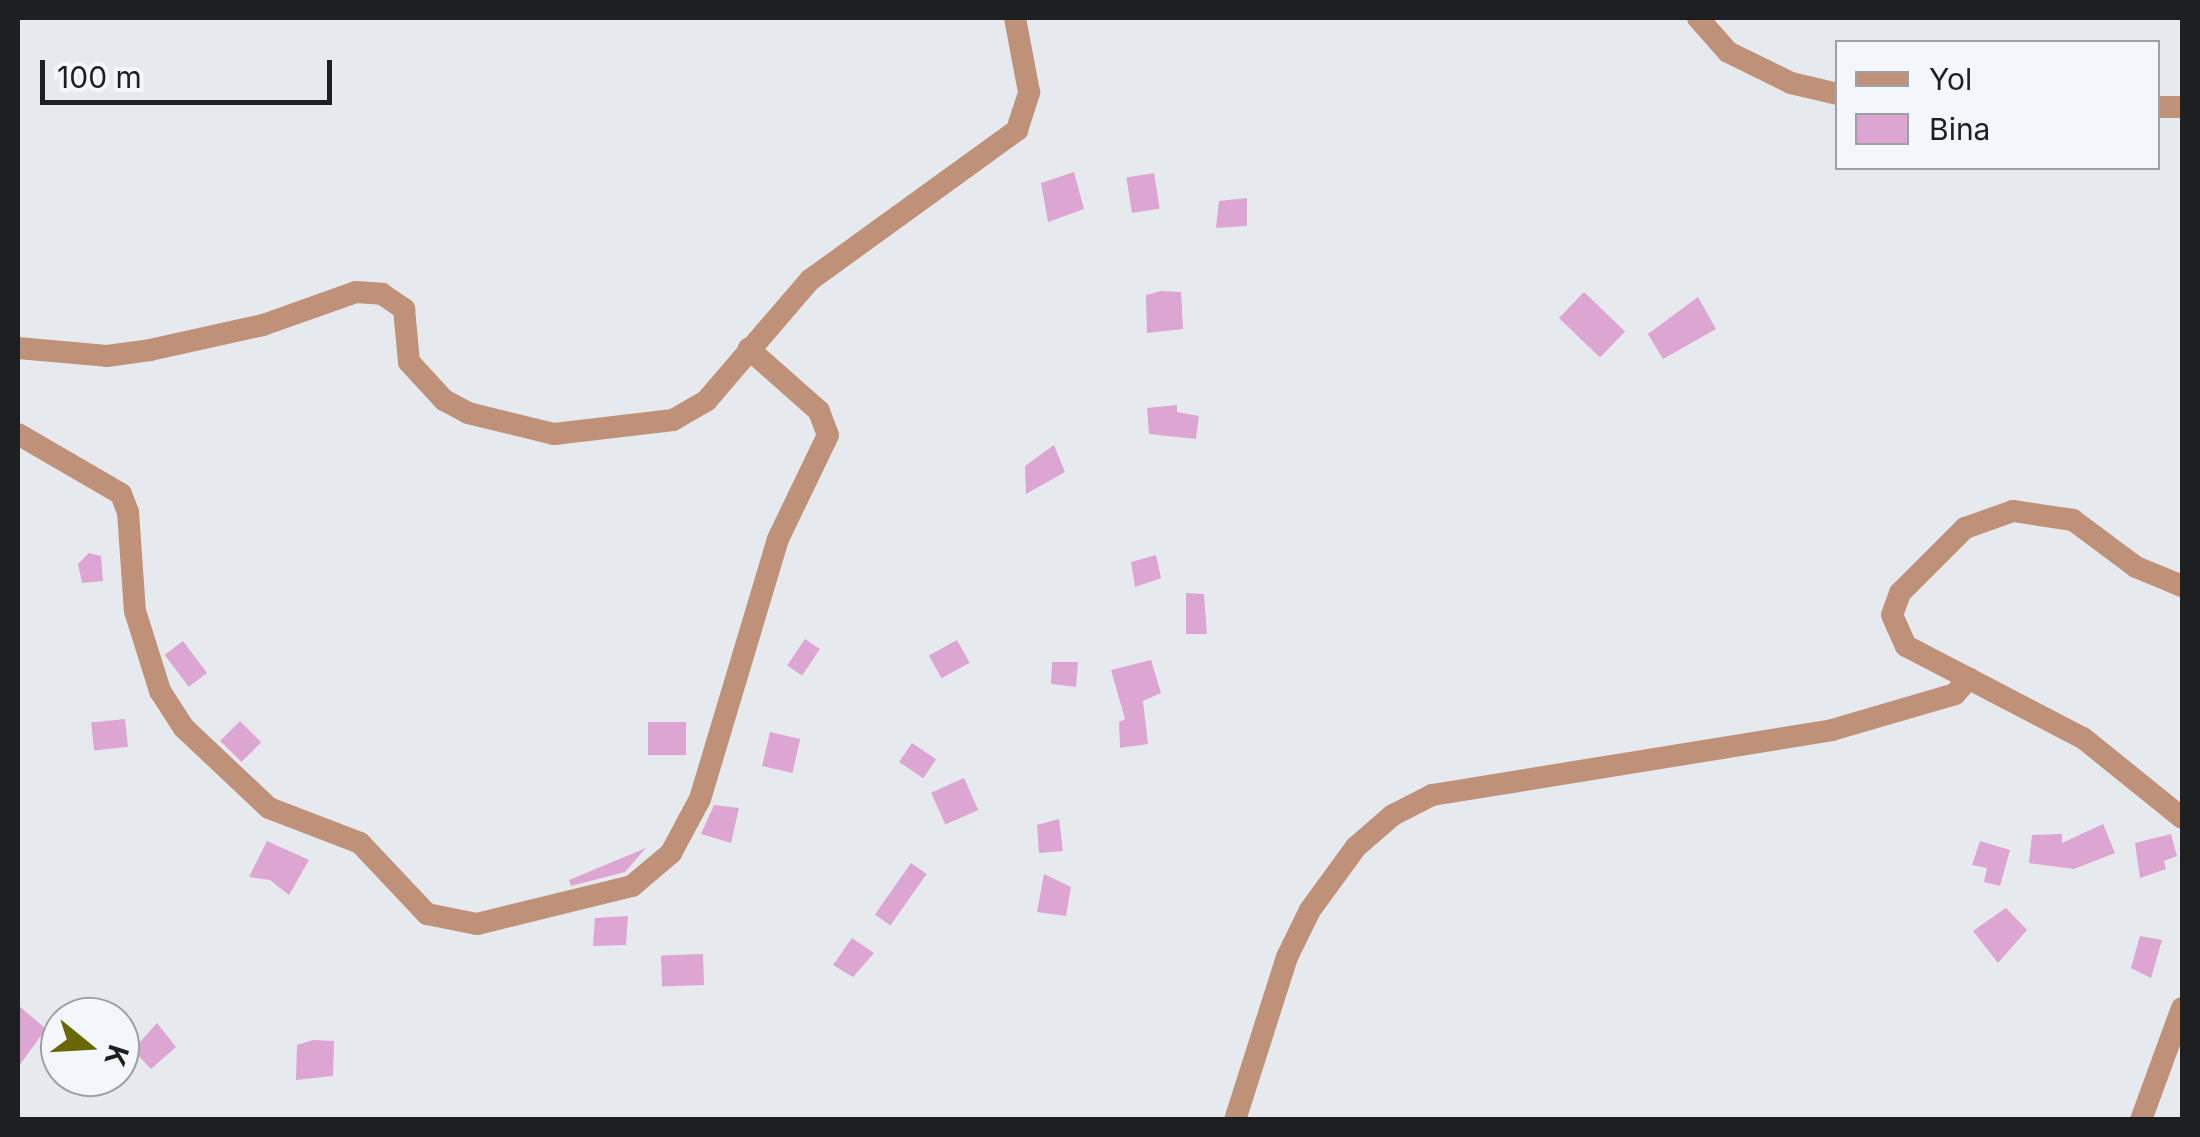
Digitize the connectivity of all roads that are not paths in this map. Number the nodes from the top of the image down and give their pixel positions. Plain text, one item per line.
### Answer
1 (1015, 18) edge
2 (1698, 18) edge
3 (1835, 93) edge
4 (18, 348) edge
5 (749, 349) junction
6 (18, 434) edge
7 (2182, 586) edge
8 (1970, 678) junction
9 (2182, 818) edge
10 (2182, 1008) edge
11 (1236, 1120) edge
12 (2141, 1120) edge

1 - 5 street
2 - 3 street
4 - 5 street
5 - 6 street
7 - 8 street
8 - 9 street
8 - 11 street
10 - 12 street

